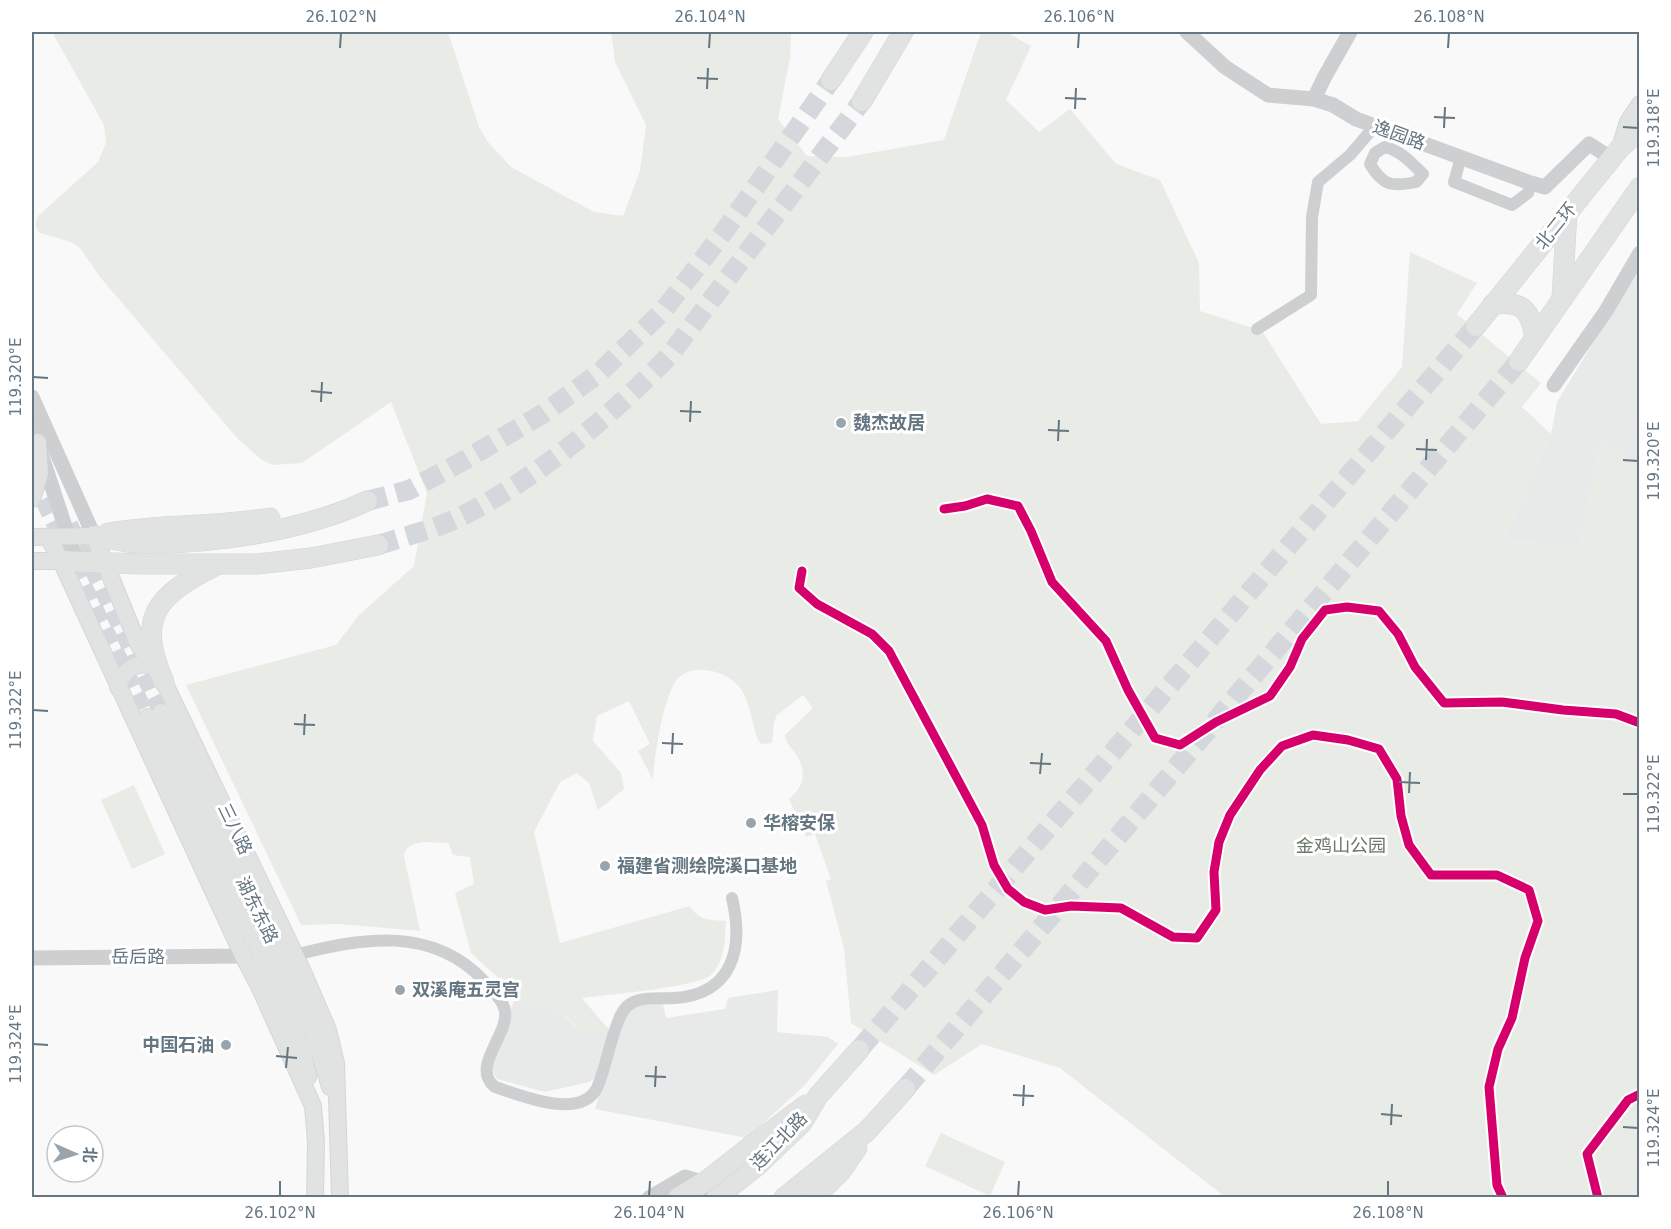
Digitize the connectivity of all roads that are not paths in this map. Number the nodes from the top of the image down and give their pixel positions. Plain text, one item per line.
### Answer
1 (863, 32) edge
2 (903, 32) edge
3 (1187, 32) edge
4 (1350, 32) edge
5 (831, 80) tunnel mouth
6 (1314, 99) junction
7 (862, 101) tunnel mouth
8 (1640, 104) edge
9 (1375, 126) junction
10 (1640, 130) edge
11 (1615, 153) junction
12 (1461, 157) junction
13 (1531, 183) junction
14 (1640, 187) edge
15 (1567, 212) junction
16 (1602, 241) junction
17 (1640, 253) edge
18 (1564, 254) junction
19 (1521, 269) junction
20 (1562, 298) junction
21 (1493, 304) junction
22 (1476, 326) tunnel mouth
23 (1257, 329) dead end
24 (1535, 338) junction
25 (1519, 361) tunnel mouth
26 (1554, 385) dead end
27 (32, 397) edge
28 (32, 426) edge
29 (38, 442) junction
30 (32, 499) edge
31 (368, 501) tunnel mouth
32 (94, 536) junction
33 (40, 537) edge
34 (68, 537) junction
35 (378, 545) tunnel mouth
36 (68, 560) junction
37 (32, 561) edge
38 (104, 562) junction
39 (218, 564) junction
40 (158, 674) junction
41 (118, 687) junction
42 (732, 898) dead end
43 (295, 955) junction
44 (243, 956) junction
45 (32, 958) edge
46 (859, 1050) tunnel mouth
47 (905, 1089) tunnel mouth
48 (818, 1096) junction
49 (313, 1106) junction
50 (337, 1114) junction
51 (837, 1166) junction
52 (313, 1192) edge
53 (340, 1197) edge
54 (649, 1197) edge
55 (678, 1197) edge
56 (714, 1197) edge
57 (784, 1197) edge
58 (814, 1197) edge

1 - 5 main road
2 - 7 main road
3 - 6 street, 逸园路
4 - 6 street
6 - 9 street, 逸园路
8 - 11 main road
9 - 12 street, 逸园路
9 - 23 street
10 - 11 main road, 北二环
11 - 13 street
11 - 15 main road, 北二环
12 - 13 street, 逸园路
12 - 13 street
14 - 16 main road
15 - 18 main road
15 - 19 main road, 北二环
16 - 18 main road
16 - 20 main road
17 - 26 street
18 - 19 main road
18 - 20 main road
19 - 21 main road, 北二环
20 - 24 main road
21 - 22 main road, 北二环
21 - 24 main road
24 - 25 main road
27 - 32 street
28 - 29 street
29 - 30 main road
29 - 34 street
31 - 32 main road
32 - 34 main road
32 - 38 main road, 三八路
33 - 34 main road
33 - 36 main road
34 - 36 street
35 - 39 main road
36 - 37 main road
36 - 38 main road
36 - 41 main road
38 - 39 main road
38 - 40 main road, 三八路
39 - 40 main road
40 - 41 main road
40 - 43 main road, 三八路
41 - 44 main road
42 - 43 street
43 - 50 main road, 三八路
44 - 45 street, 岳后路
44 - 49 main road
46 - 48 main road, 连江北路
47 - 51 main road
48 - 55 main road, bridge
48 - 56 main road, 连江北路
49 - 50 main road, 湖东东路
49 - 52 main road
50 - 53 main road, 三八路
51 - 57 main road
51 - 58 main road
54 - 56 street

